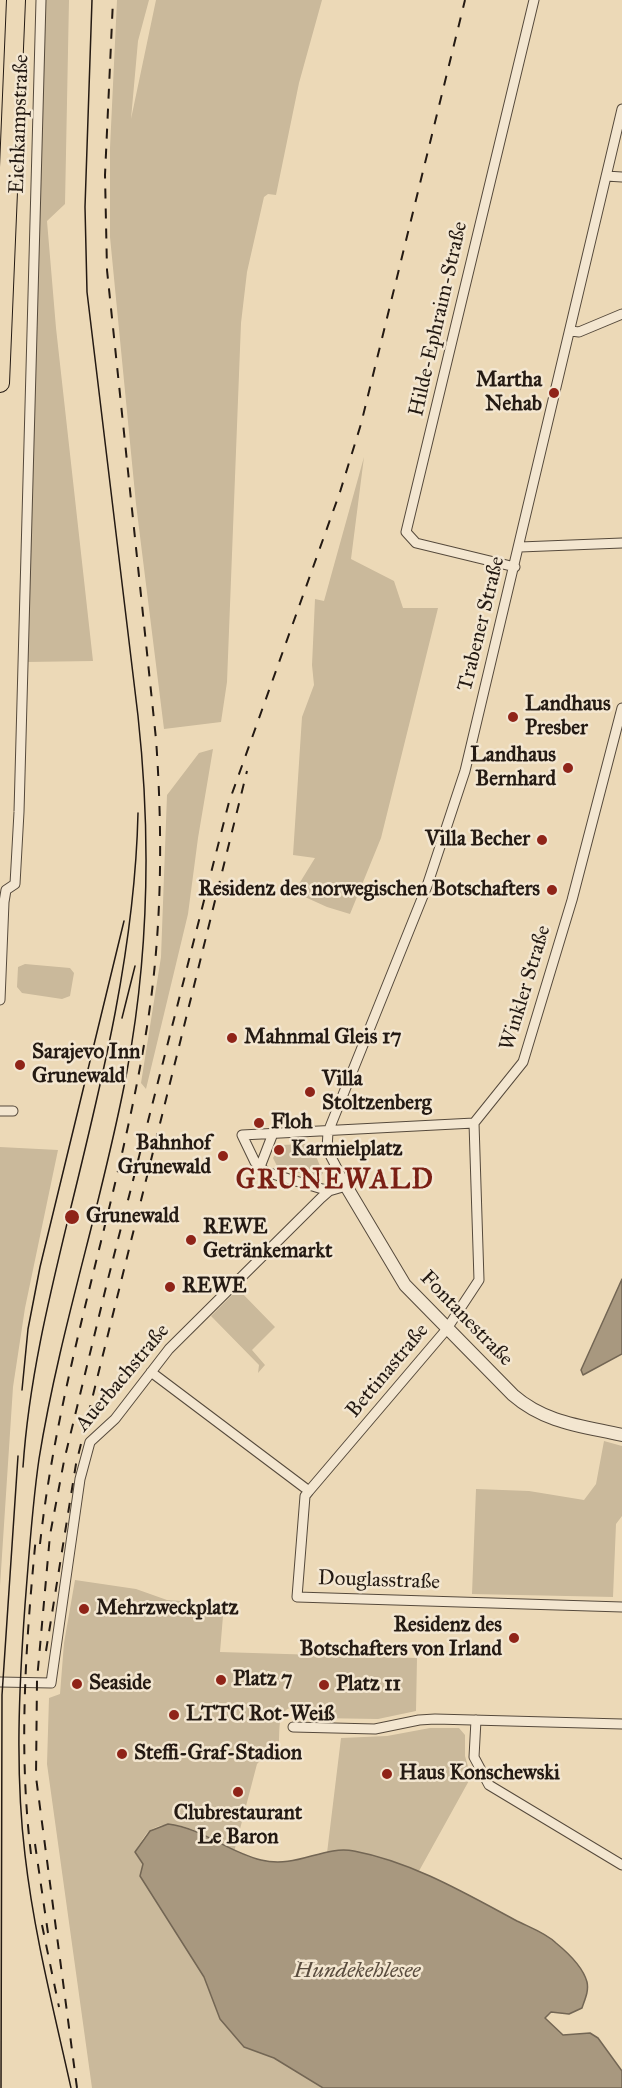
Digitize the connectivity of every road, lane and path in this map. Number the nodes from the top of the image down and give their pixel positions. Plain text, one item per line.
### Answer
1 (6, 0) edge
2 (16, 0) edge
3 (41, 0) edge
4 (534, 0) edge
5 (622, 109) edge
6 (606, 176) junction
7 (622, 177) edge
8 (622, 314) edge
9 (571, 331) junction
10 (0, 351) edge
11 (0, 383) edge
12 (622, 543) edge
13 (520, 547) junction
14 (515, 567) junction
15 (622, 708) edge
16 (0, 1000) edge
17 (0, 1111) edge
18 (13, 1111) dead end
19 (474, 1123) junction
20 (328, 1132) junction
21 (272, 1136) junction
22 (260, 1167) junction
23 (345, 1186) junction
24 (330, 1191) junction
25 (446, 1330) junction
26 (151, 1372) junction
27 (622, 1435) edge
28 (309, 1491) junction
29 (622, 1607) edge
30 (0, 1682) edge
31 (476, 1720) junction
32 (622, 1724) edge
33 (293, 1727) dead end
34 (622, 1865) edge

1 - 10 highway
2 - 11 highway
3 - 16 street, Eichkampstraße
4 - 14 street, Hilde-Ephraim-Straße
5 - 6 street, Trabener Straße
6 - 7 street
6 - 9 street, Trabener Straße
8 - 9 street
9 - 13 street, Trabener Straße
12 - 13 street
13 - 14 street, Trabener Straße
14 - 20 street, Trabener Straße
15 - 19 street, Winkler Straße
17 - 18 street
19 - 20 street
19 - 25 street, Bettinastraße
20 - 21 street
20 - 23 street, Fontanestraße
21 - 22 street
21 - 22 street
22 - 24 street
23 - 24 street, Auerbachstraße
23 - 25 street, Fontanestraße
24 - 26 street, Auerbachstraße
25 - 27 street, Fontanestraße
25 - 28 street, Bettinastraße
26 - 28 street
26 - 30 street, Auerbachstraße
28 - 29 street, Douglasstraße
31 - 32 street
31 - 33 street
31 - 34 street

